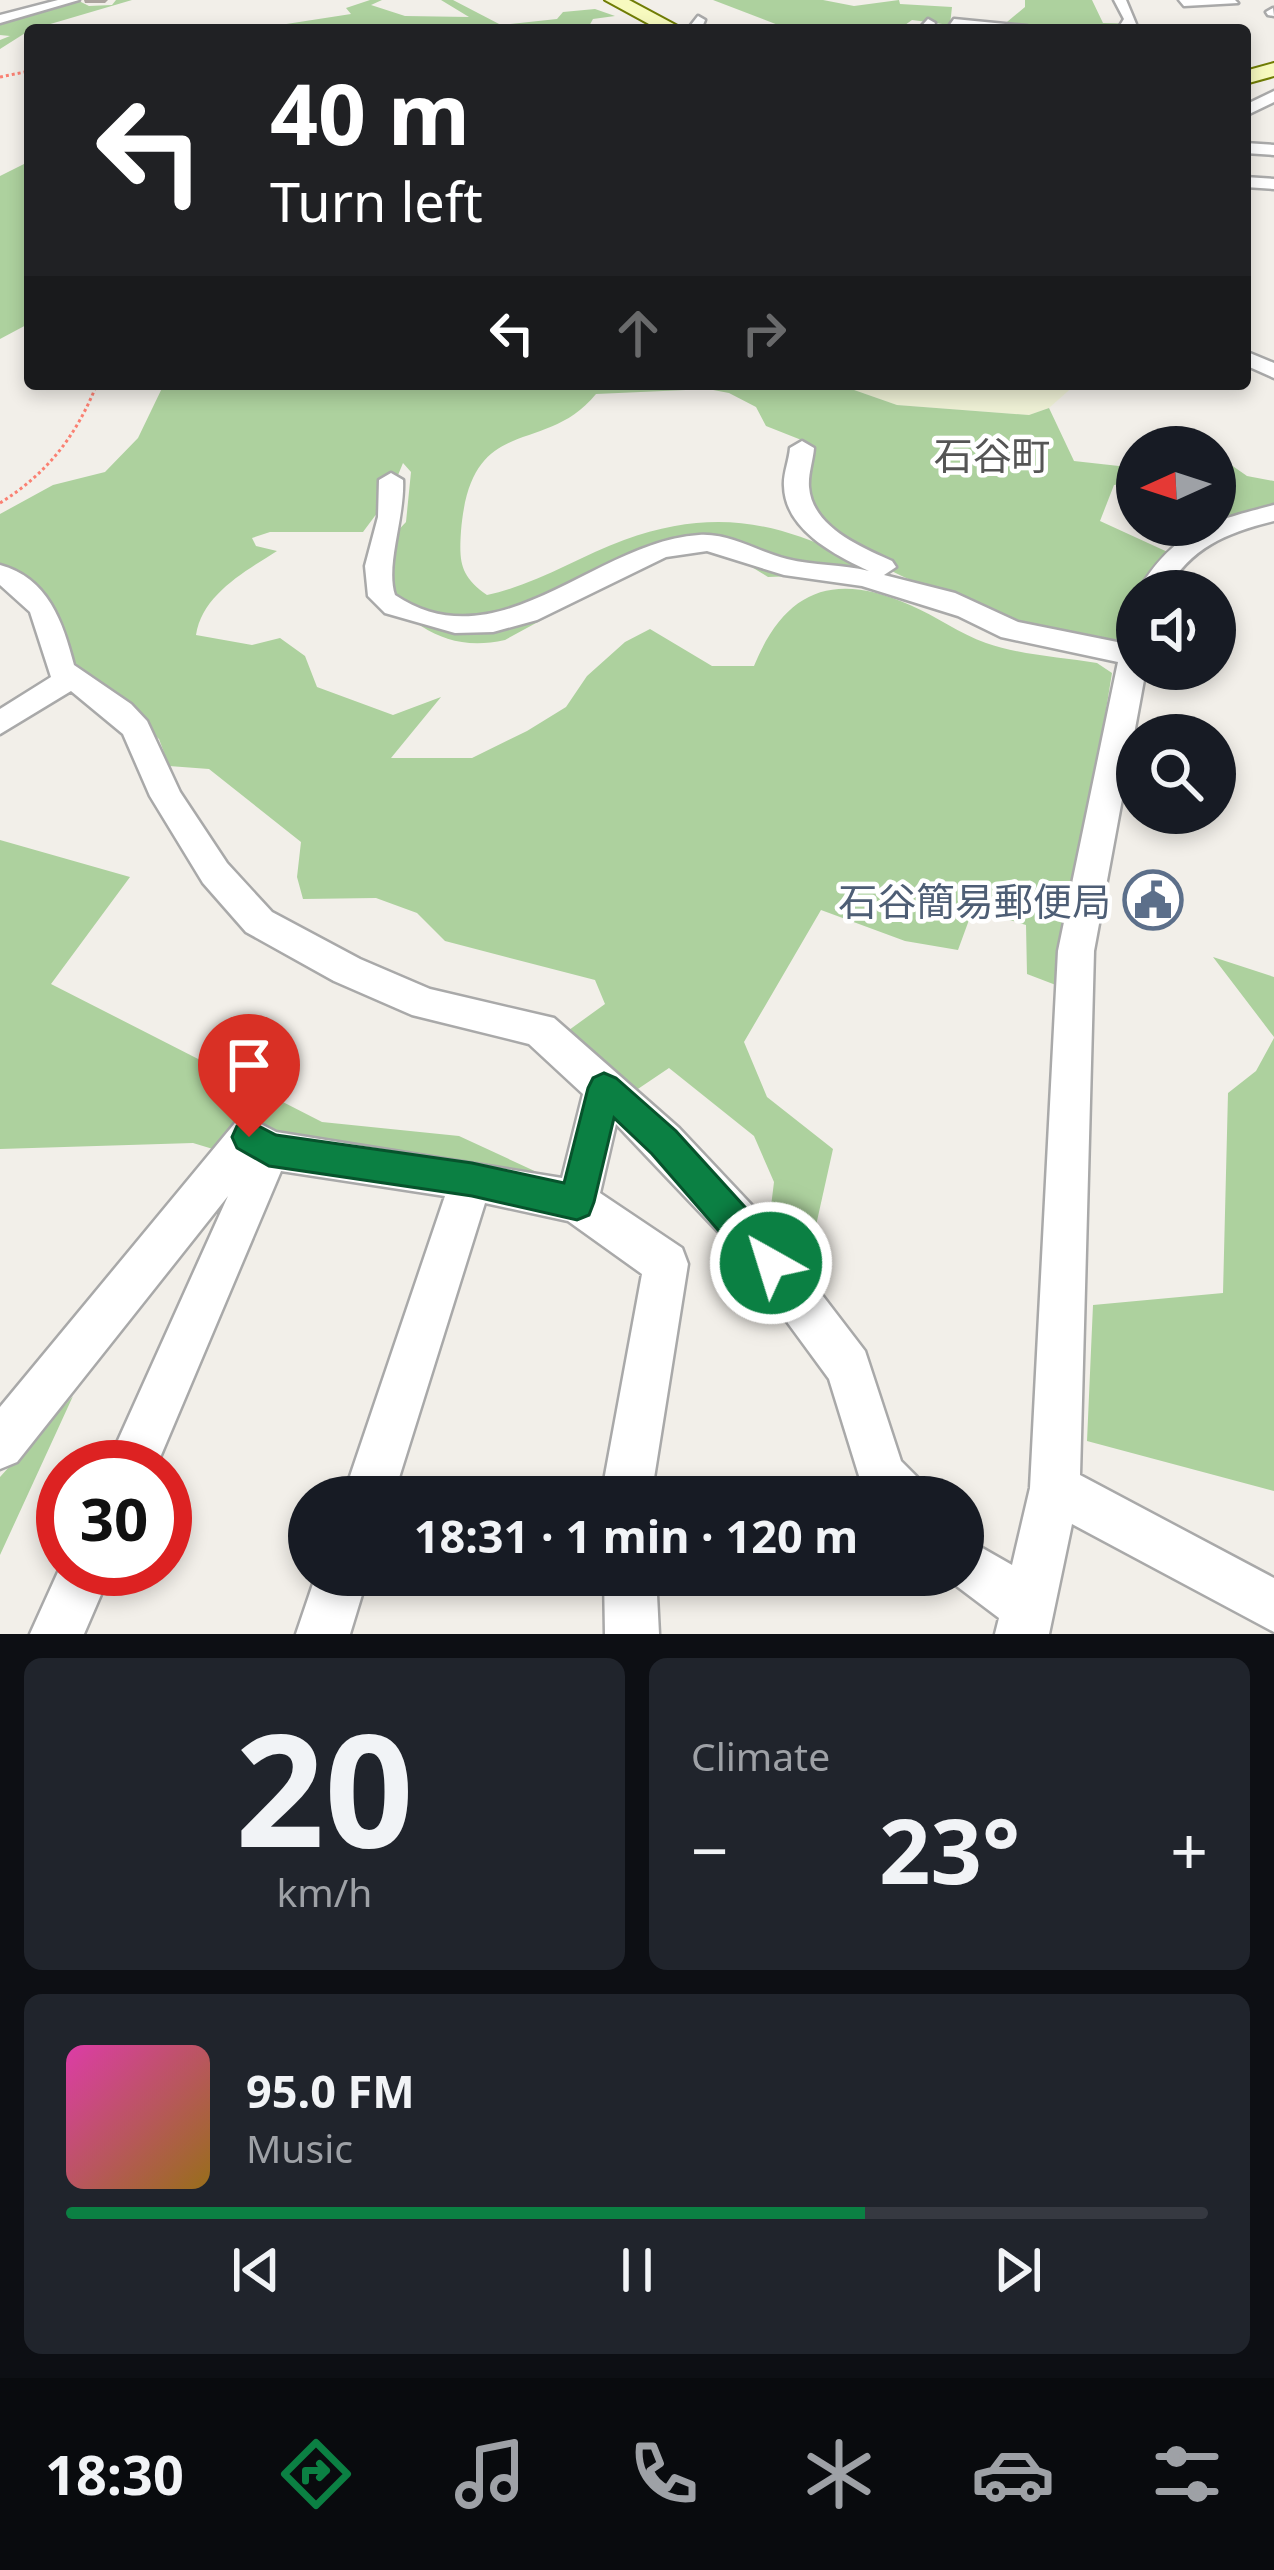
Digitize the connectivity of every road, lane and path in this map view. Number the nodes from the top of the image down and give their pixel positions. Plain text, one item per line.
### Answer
1 (73, 0) edge
2 (1120, 0) edge
3 (1184, 1) edge
4 (1232, 3) dead end
5 (615, 6) edge
6 (0, 19) edge
7 (1223, 20) dead end
8 (661, 24) edge
9 (1124, 24) edge
10 (96, 390) edge
11 (802, 448) dead end
12 (391, 480) dead end
13 (0, 503) edge
14 (1274, 513) edge
15 (1165, 570) edge
16 (0, 573) edge
17 (961, 608) junction
18 (1116, 645) edge
19 (72, 677) junction
20 (1126, 690) edge
21 (0, 723) edge
22 (604, 1088) junction
23 (269, 1150) junction
24 (472, 1180) junction
25 (577, 1202) junction
26 (142, 1440) edge
27 (0, 1445) edge
28 (375, 1476) edge
29 (630, 1476) edge
30 (882, 1476) edge
31 (1055, 1488) junction
32 (984, 1582) edge
33 (74, 1596) edge
34 (335, 1596) edge
35 (631, 1596) edge
36 (1274, 1606) edge
37 (1026, 1620) edge
38 (58, 1634) edge
39 (323, 1634) edge
40 (632, 1634) edge

1 - 6 street
2 - 9 street
3 - 4 street
3 - 7 street
5 - 8 street
10 - 13 path
11 - 17 street
12 - 17 street
14 - 15 street
16 - 19 street
17 - 18 street
19 - 21 street
19 - 22 street
20 - 31 street
22 - 25 street
22 - 30 street
23 - 24 street
23 - 26 street
23 - 27 street
24 - 25 street
24 - 28 street
25 - 29 street
31 - 36 street
31 - 37 street
32 - 37 street
33 - 38 street
34 - 39 street
35 - 40 street

